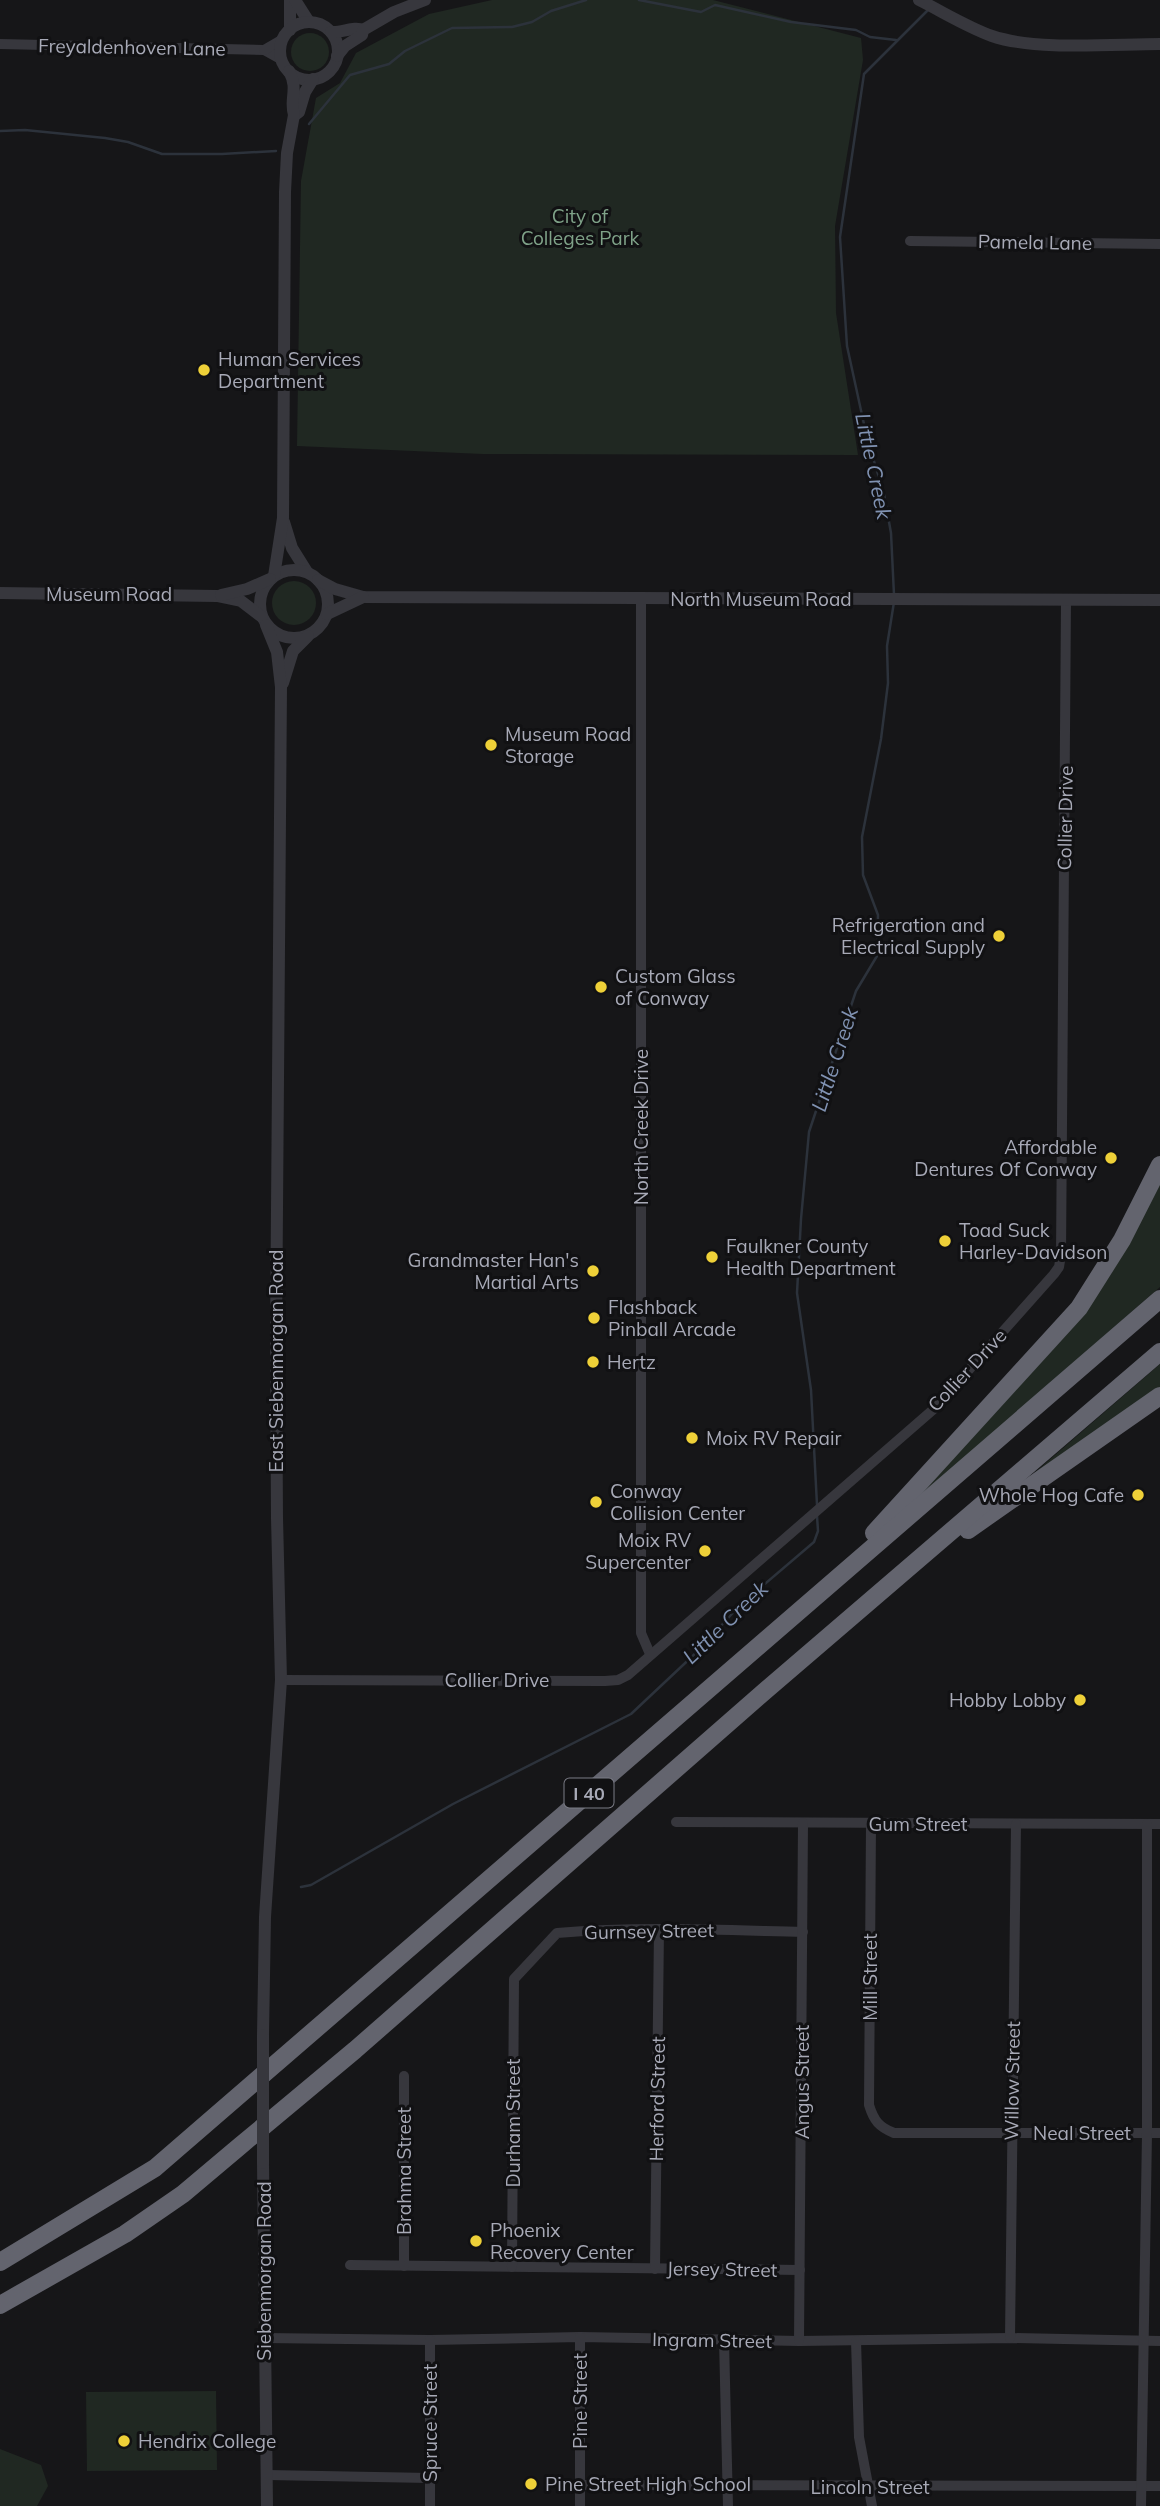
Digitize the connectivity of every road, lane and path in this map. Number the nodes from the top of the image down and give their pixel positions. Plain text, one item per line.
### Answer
1 (292, 0) edge
2 (425, 0) edge
3 (919, 0) edge
4 (309, 22) junction
5 (363, 30) junction
6 (331, 32) junction
7 (287, 34) junction
8 (0, 44) edge
9 (1160, 44) edge
10 (264, 50) junction
11 (337, 56) junction
12 (286, 66) junction
13 (313, 79) junction
14 (294, 115) junction
15 (910, 241) dead end
16 (1160, 244) edge
17 (283, 518) junction
18 (313, 576) junction
19 (272, 578) junction
20 (0, 593) edge
21 (217, 596) junction
22 (363, 597) junction
23 (641, 598) junction
24 (1160, 600) edge
25 (1066, 601) junction
26 (327, 614) junction
27 (264, 621) junction
28 (313, 633) junction
29 (281, 687) junction
30 (1160, 1165) edge
31 (1160, 1298) edge
32 (1160, 1352) edge
33 (1160, 1396) edge
34 (887, 1586) junction
35 (818, 1594) junction
36 (650, 1654) junction
37 (281, 1679) junction
38 (676, 1822) dead end
39 (803, 1823) junction
40 (871, 1823) junction
41 (1016, 1824) junction
42 (1147, 1824) junction
43 (1160, 1824) edge
44 (659, 1929) junction
45 (803, 1932) junction
46 (514, 1979) joint
47 (263, 2035) joint
48 (404, 2076) dead end
49 (879, 2127) joint
50 (1011, 2133) junction
51 (1147, 2133) junction
52 (1160, 2133) edge
53 (0, 2262) edge
54 (350, 2265) dead end
55 (404, 2266) junction
56 (512, 2267) junction
57 (655, 2269) junction
58 (800, 2270) junction
59 (0, 2305) edge
60 (580, 2337) junction
61 (264, 2338) junction
62 (1010, 2338) junction
63 (429, 2340) junction
64 (723, 2340) junction
65 (1144, 2340) junction
66 (1160, 2340) edge
67 (799, 2341) junction
68 (856, 2341) junction
69 (267, 2475) junction
70 (430, 2478) junction
71 (580, 2485) junction
72 (869, 2486) junction
73 (1160, 2486) edge
74 (727, 2487) junction
75 (1142, 2487) junction
76 (267, 2506) edge
77 (430, 2506) edge
78 (580, 2506) edge
79 (728, 2506) edge
80 (872, 2506) edge
81 (1142, 2506) edge

1 - 4 street
1 - 7 street
2 - 5 street
3 - 9 street
4 - 6 street
4 - 7 street
5 - 6 street
5 - 11 street
6 - 11 street
7 - 10 street
7 - 12 street
8 - 10 street, Freyaldenhoven Lane
10 - 12 street, Freyaldenhoven Lane
11 - 13 street
12 - 13 street
12 - 14 street
13 - 14 street
14 - 17 street
15 - 16 street, Pamela Lane
17 - 18 street
17 - 19 street
18 - 19 street
18 - 22 street, North Museum Road
18 - 26 street
19 - 21 street, Museum Road
19 - 27 street
20 - 21 street, Museum Road
21 - 27 street, Museum Road
22 - 23 street, North Museum Road
22 - 26 street, North Museum Road
23 - 25 street, North Museum Road
23 - 36 street, North Creek Drive
24 - 25 street, North Museum Road
25 - 36 street, Collier Drive
26 - 28 street
27 - 28 street
27 - 29 street, East Siebenmorgan Road
28 - 29 street, East Siebenmorgan Road
29 - 37 street, East Siebenmorgan Road
30 - 35 highway
31 - 35 highway, I 40
32 - 34 highway, I 40
33 - 34 highway
34 - 59 highway, I 40
35 - 53 highway, I 40
36 - 37 street, Collier Drive
37 - 47 street, East Siebenmorgan Road
38 - 39 street, Gum Street
39 - 40 street, Gum Street
39 - 45 street, Angus Street
40 - 41 street, Gum Street
40 - 49 street, Mill Street
41 - 42 street, Gum Street
41 - 50 street, Willow Street
42 - 43 street, Gum Street
42 - 51 street
44 - 45 street, Gurnsey Street
44 - 46 street, Gurnsey Street
44 - 57 street, Herford Street
45 - 58 street, Angus Street
46 - 56 street, Durham Street
47 - 61 street, Siebenmorgan Road, bridge
48 - 55 street, Brahma Street
49 - 50 street, Neal Street
50 - 51 street, Neal Street
50 - 62 street, Willow Street
51 - 52 street, Neal Street
51 - 65 street
54 - 55 street, Jersey Street
55 - 56 street, Jersey Street
56 - 57 street, Jersey Street
57 - 58 street, Jersey Street
58 - 67 street, Angus Street
60 - 63 street, Ingram Street
60 - 64 street, Ingram Street
60 - 71 street, Pine Street
61 - 63 street, Ingram Street
61 - 69 street, Siebenmorgan Road
62 - 65 street, Ingram Street
62 - 68 street, Ingram Street
63 - 70 street, Spruce Street
64 - 67 street, Ingram Street
64 - 74 street
65 - 66 street, Ingram Street
65 - 75 street
67 - 68 street, Ingram Street
68 - 72 street
69 - 70 street
69 - 76 street, Siebenmorgan Road
70 - 77 street, Spruce Street
71 - 74 street, Lincoln Street
71 - 78 street, Pine Street
72 - 74 street, Lincoln Street
72 - 75 street, Lincoln Street
72 - 80 street
73 - 75 street, Lincoln Street
74 - 79 street
75 - 81 street

